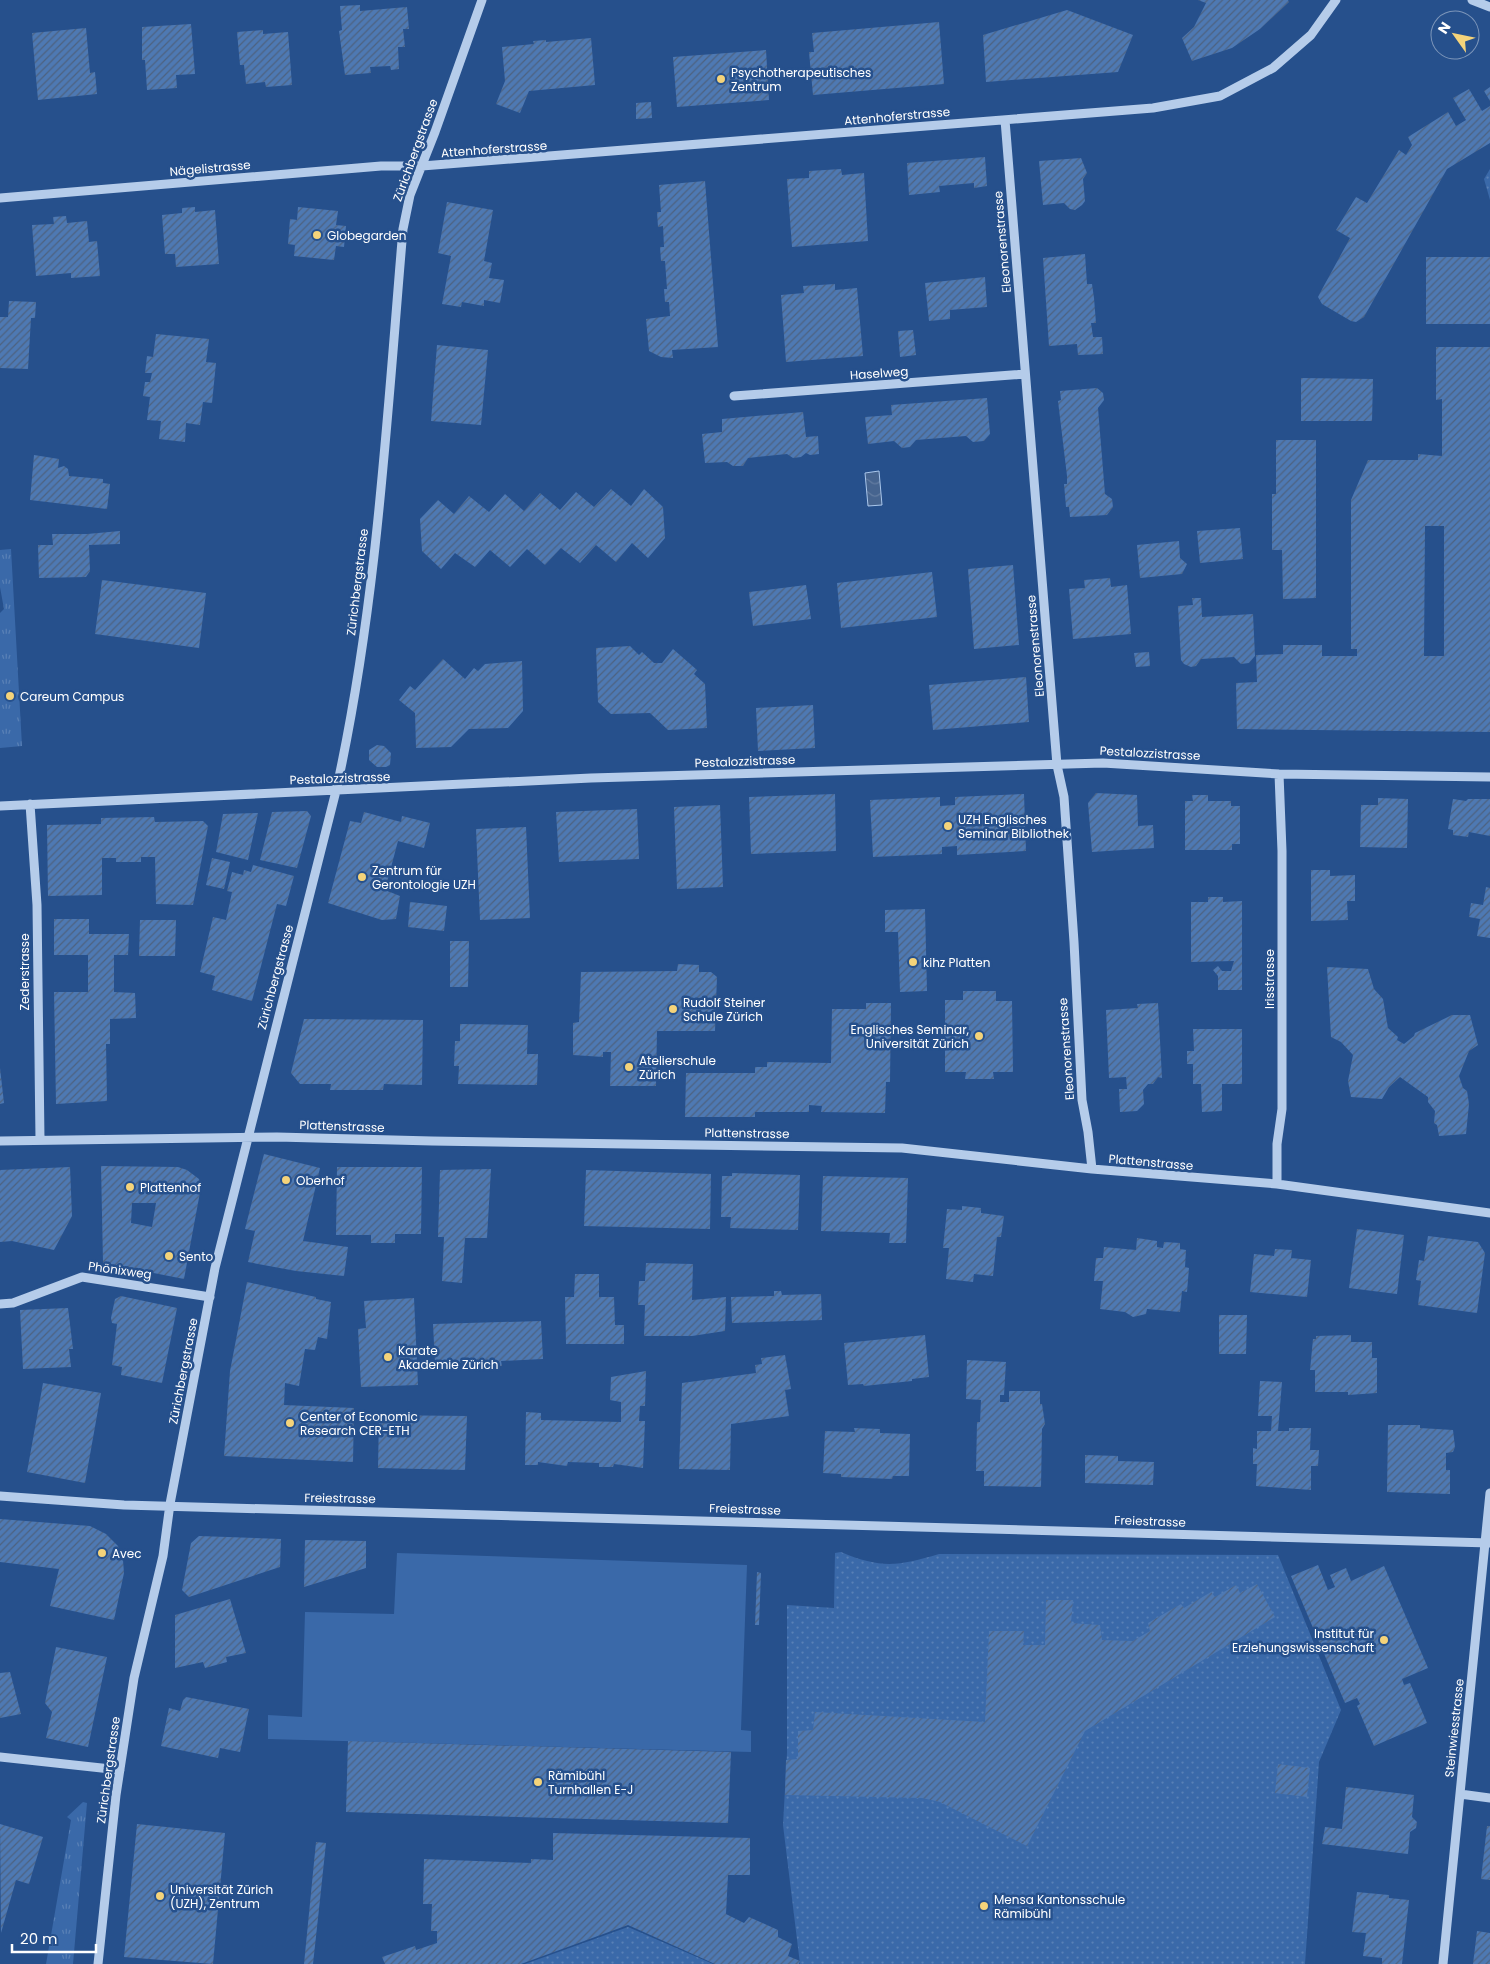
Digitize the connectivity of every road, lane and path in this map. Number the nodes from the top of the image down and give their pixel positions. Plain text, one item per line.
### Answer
1 (482, 0) edge
2 (1336, 0) edge
3 (1472, 0) edge
4 (1490, 7) edge
5 (1005, 120) junction
6 (422, 166) junction
7 (0, 198) edge
8 (1025, 374) junction
9 (734, 396) dead end
10 (1057, 765) junction
11 (1279, 774) junction
12 (1490, 777) edge
13 (336, 791) junction
14 (30, 804) junction
15 (0, 806) edge
16 (246, 1138) junction
17 (40, 1139) junction
18 (0, 1141) edge
19 (1092, 1169) junction
20 (1277, 1184) junction
21 (1490, 1213) edge
22 (210, 1297) junction
23 (0, 1304) edge
24 (1490, 1493) edge
25 (0, 1496) edge
26 (170, 1504) junction
27 (1488, 1542) edge
28 (0, 1757) edge
29 (120, 1770) junction
30 (1460, 1794) junction
31 (1490, 1798) edge
32 (98, 1964) edge
33 (1443, 1964) edge

1 - 6 street, Zürichbergstrasse
2 - 5 street, Attenhoferstrasse
3 - 4 street
5 - 6 street, Attenhoferstrasse
5 - 8 street, Eleonorenstrasse
6 - 7 street, Nägelistrasse
6 - 13 street, Zürichbergstrasse
8 - 9 street, Haselweg
8 - 10 street, Eleonorenstrasse
10 - 11 street, Pestalozzistrasse
10 - 13 street, Pestalozzistrasse
10 - 19 street, Eleonorenstrasse
11 - 12 street, Pestalozzistrasse
11 - 20 street, Irisstrasse
13 - 14 street, Pestalozzistrasse
13 - 16 street, Zürichbergstrasse
14 - 15 street, Pestalozzistrasse
14 - 17 street, Zederstrasse
16 - 17 street, Plattenstrasse
16 - 19 street, Plattenstrasse
16 - 22 street, Zürichbergstrasse
17 - 18 street, Plattenstrasse
19 - 20 street, Plattenstrasse
20 - 21 street, Plattenstrasse
22 - 23 street, Phönixweg
22 - 26 street, Zürichbergstrasse
24 - 27 street, Steinwiesstrasse
25 - 26 street, Freiestrasse
26 - 27 street, Freiestrasse
26 - 29 street, Zürichbergstrasse
27 - 30 street, Steinwiesstrasse
28 - 29 street
29 - 32 street, Zürichbergstrasse
30 - 31 street
30 - 33 street, Steinwiesstrasse

